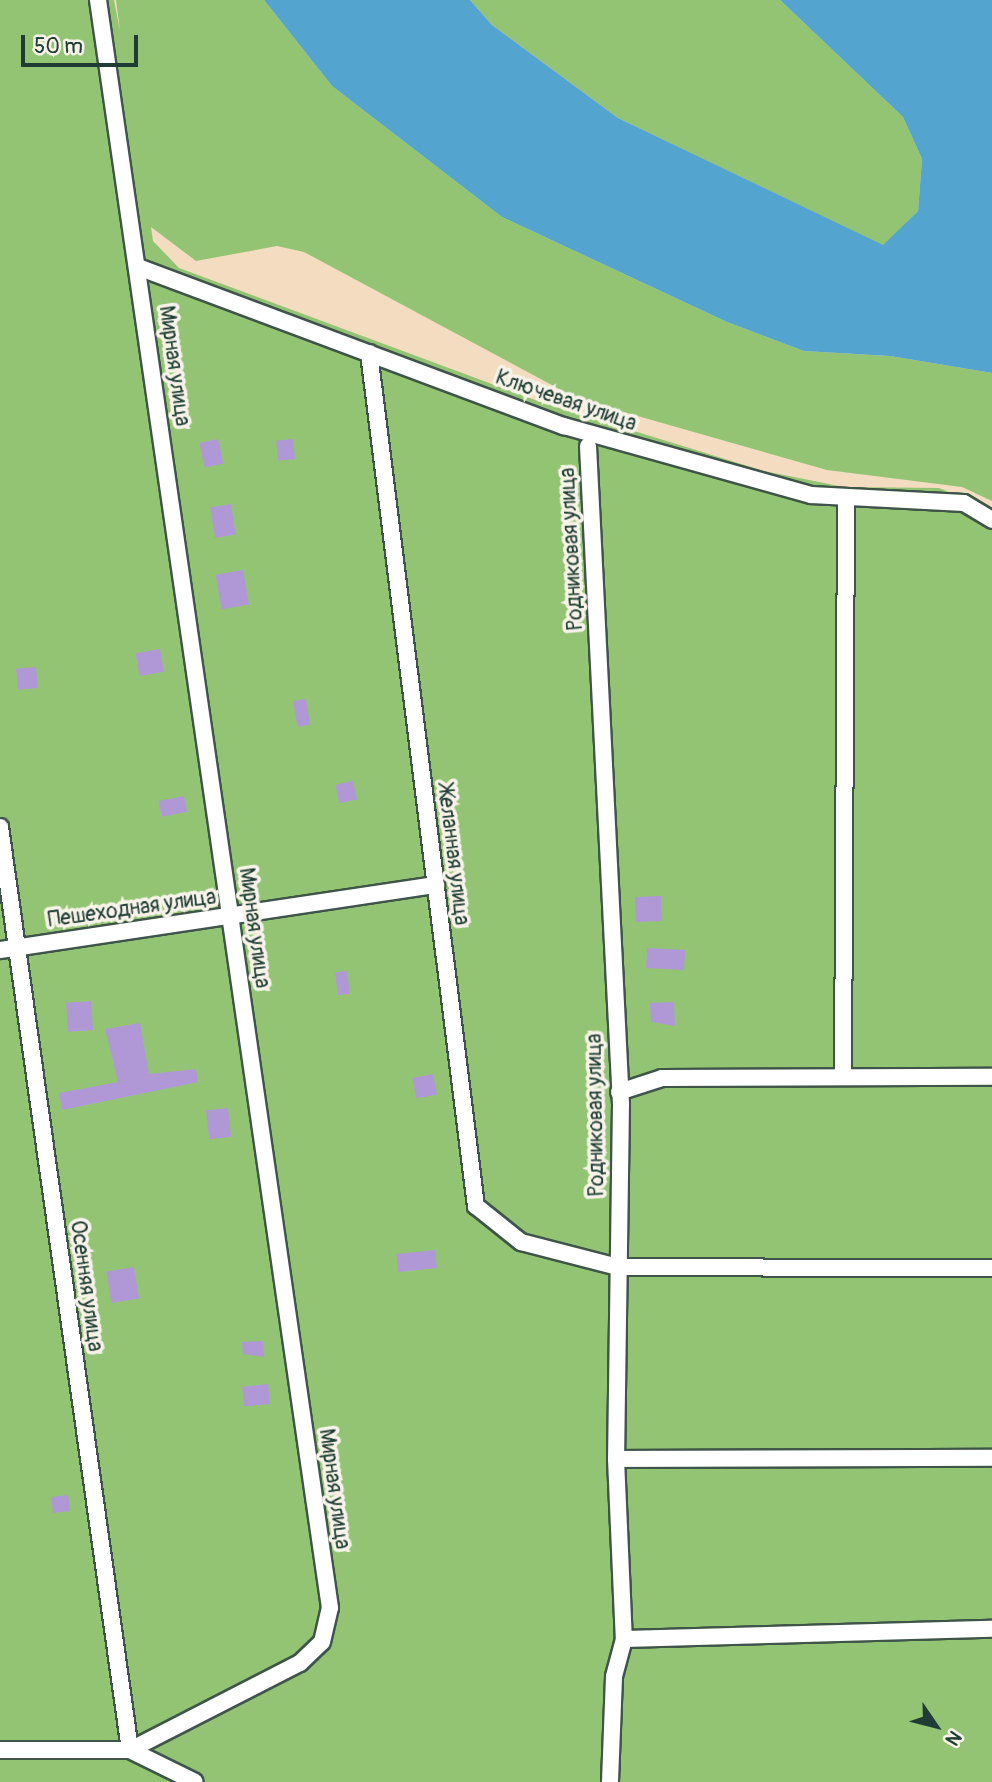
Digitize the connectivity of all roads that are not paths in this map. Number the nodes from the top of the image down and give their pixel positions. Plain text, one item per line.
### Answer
1 (98, 0) edge
2 (138, 267) junction
3 (369, 353) junction
4 (588, 446) dead end
5 (846, 501) junction
6 (992, 520) edge
7 (0, 827) edge
8 (436, 885) junction
9 (231, 916) junction
10 (17, 947) junction
11 (0, 950) edge
12 (992, 1076) edge
13 (843, 1077) junction
14 (619, 1093) junction
15 (618, 1267) junction
16 (992, 1268) edge
17 (992, 1458) edge
18 (616, 1459) junction
19 (992, 1629) edge
20 (624, 1639) junction
21 (0, 1750) edge
22 (130, 1750) junction
23 (195, 1782) edge
24 (610, 1782) edge

1 - 2 street, Мирная улица
2 - 3 street, Ключевая улица
2 - 9 street, Мирная улица
3 - 5 street, Ключевая улица
3 - 8 street, Желанная улица
4 - 14 street, Родниковая улица
5 - 6 street, Ключевая улица
5 - 13 street
7 - 10 street, Осенняя улица
8 - 9 street, Пешеходная улица
8 - 15 street, Желанная улица
9 - 10 street, Пешеходная улица
9 - 22 street, Мирная улица
10 - 11 street, Пешеходная улица
10 - 22 street, Осенняя улица
12 - 13 street
13 - 14 street
14 - 15 street, Родниковая улица
15 - 16 street, Желанная улица
15 - 18 street, Родниковая улица
17 - 18 street
18 - 20 street, Родниковая улица
19 - 20 street
20 - 24 street, Родниковая улица
21 - 22 street
22 - 23 street

